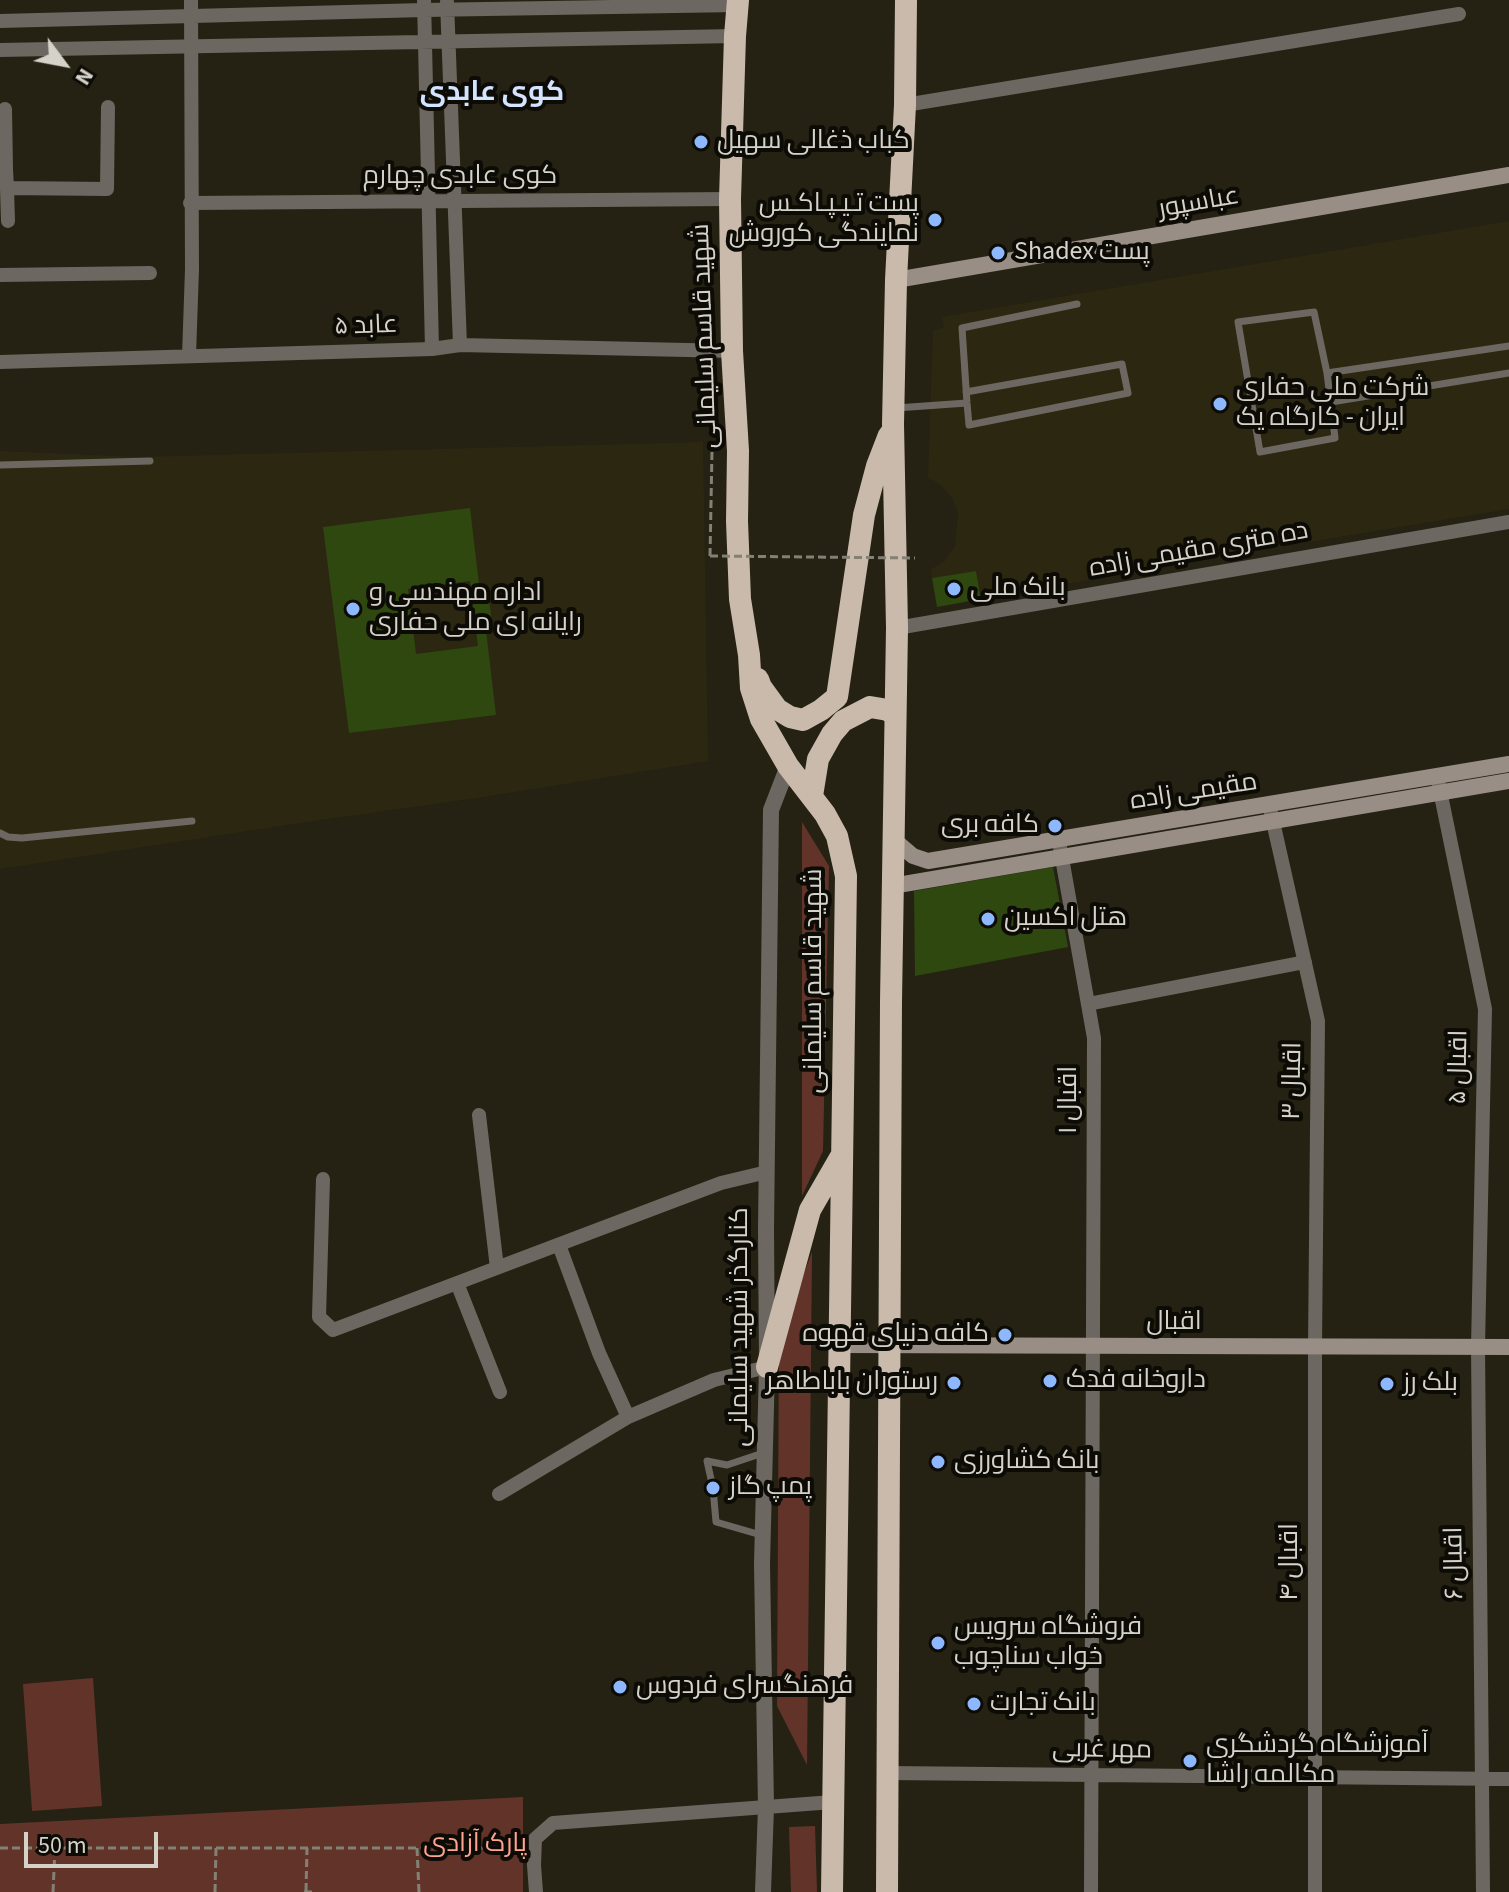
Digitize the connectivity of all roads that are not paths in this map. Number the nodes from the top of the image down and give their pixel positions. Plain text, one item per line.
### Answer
1 (191, 0) edge
2 (906, 0) edge
3 (738, 3) edge
4 (424, 5) edge
5 (447, 5) edge
6 (1459, 14) dead end
7 (191, 16) junction
8 (0, 21) edge
9 (735, 36) junction
10 (448, 41) junction
11 (425, 42) junction
12 (192, 46) junction
13 (0, 50) edge
14 (905, 105) junction
15 (108, 107) dead end
16 (5, 109) dead end
17 (3, 169) edge
18 (1509, 175) edge
19 (7, 188) junction
20 (730, 199) junction
21 (429, 201) junction
22 (454, 201) junction
23 (190, 203) junction
24 (8, 221) dead end
25 (150, 273) dead end
26 (0, 275) edge
27 (896, 280) junction
28 (1077, 304) dead end
29 (460, 345) junction
30 (1509, 346) edge
31 (432, 349) junction
32 (732, 351) junction
33 (189, 356) junction
34 (0, 362) edge
35 (1327, 373) junction
36 (1509, 373) edge
37 (966, 392) junction
38 (1331, 402) junction
39 (967, 403) junction
40 (893, 416) junction
41 (150, 461) dead end
42 (0, 465) edge
43 (1509, 522) edge
44 (897, 628) junction
45 (749, 655) junction
46 (895, 716) junction
47 (1509, 764) edge
48 (788, 766) junction
49 (1509, 781) edge
50 (1439, 784) junction
51 (812, 796) junction
52 (1270, 813) junction
53 (192, 821) dead end
54 (0, 833) edge
55 (893, 839) junction
56 (1058, 840) junction
57 (1061, 857) junction
58 (892, 886) junction
59 (1305, 962) junction
60 (1088, 1004) junction
61 (479, 1115) dead end
62 (843, 1153) junction
63 (767, 1172) junction
64 (323, 1179) dead end
65 (559, 1245) junction
66 (497, 1268) junction
67 (457, 1283) junction
68 (840, 1345) junction
69 (889, 1346) junction
70 (1094, 1346) junction
71 (1315, 1347) junction
72 (1478, 1347) junction
73 (1509, 1347) edge
74 (767, 1367) junction
75 (500, 1392) dead end
76 (628, 1417) junction
77 (765, 1452) junction
78 (499, 1494) dead end
79 (763, 1535) junction
80 (887, 1773) junction
81 (1092, 1775) junction
82 (1315, 1777) junction
83 (1482, 1779) junction
84 (1509, 1779) edge
85 (833, 1802) junction
86 (766, 1807) junction
87 (536, 1892) edge
88 (763, 1892) edge
89 (832, 1892) edge
90 (887, 1892) edge
91 (1091, 1892) edge
92 (1315, 1892) edge
93 (1483, 1892) edge

1 - 7 street
2 - 14 highway
3 - 5 street
3 - 9 highway, شهید قاسم سلیمانی
4 - 5 street
4 - 7 street
4 - 11 street
5 - 10 street
6 - 14 street
7 - 8 street
7 - 12 street
9 - 10 street
9 - 20 highway, شهید قاسم سلیمانی
10 - 11 street
10 - 22 street
11 - 12 street
11 - 21 street
12 - 13 street
12 - 23 street
14 - 27 highway
15 - 19 street
16 - 17 street
17 - 19 street
18 - 27 main road, عباسپور
19 - 24 street
20 - 22 street, کوی عابدی چهارم
20 - 32 highway, شهید قاسم سلیمانی
21 - 22 street, کوی عابدی چهارم
21 - 23 street, کوی عابدی چهارم
21 - 31 street
22 - 29 street
23 - 33 street
25 - 26 street
27 - 40 highway
28 - 37 lane
29 - 31 street, عابد ۵
29 - 32 street, عابد ۵
30 - 35 lane
31 - 33 street, عابد ۵
32 - 45 highway, شهید قاسم سلیمانی
33 - 34 street, عابد ۵
35 - 38 lane
35 - 38 lane
36 - 38 lane
37 - 39 lane
37 - 39 lane
39 - 40 lane
40 - 44 highway
40 - 45 highway
41 - 42 lane
43 - 44 street, ده متری مقیمی زاده
44 - 46 highway
45 - 48 highway, شهید قاسم سلیمانی
46 - 51 highway
46 - 55 highway
47 - 50 main road
48 - 51 highway, شهید قاسم سلیمانی
48 - 63 street, کنارگذر شهید سلیمانی
49 - 50 main road
50 - 52 main road
50 - 72 street, اقبال ۵
51 - 62 highway, شهید قاسم سلیمانی
52 - 56 main road, مقیمی زاده
52 - 57 main road
52 - 59 street, اقبال ۳
53 - 54 lane
55 - 56 main road, مقیمی زاده
55 - 58 highway
56 - 57 street, اقبال ۱
57 - 58 main road
57 - 60 street, اقبال ۱
58 - 69 highway
59 - 60 street
59 - 71 street, اقبال ۳
60 - 70 street, اقبال ۱
61 - 66 street
62 - 68 highway, شهید قاسم سلیمانی
62 - 74 highway
63 - 65 street
63 - 74 street, کنارگذر شهید سلیمانی
64 - 67 street
65 - 66 street
65 - 76 street
66 - 67 street
67 - 75 street
68 - 69 main road, اقبال
68 - 85 highway, شهید قاسم سلیمانی
69 - 70 main road, اقبال
69 - 80 highway
70 - 71 main road, اقبال
70 - 81 street, اقبال ۱
71 - 72 main road, اقبال
71 - 82 street, اقبال ۴
72 - 73 main road, اقبال
72 - 83 street, اقبال ۶
74 - 76 street
74 - 77 street, کنارگذر شهید سلیمانی
76 - 78 street
77 - 79 street, کنارگذر شهید سلیمانی
77 - 79 lane
79 - 86 street, کنارگذر شهید سلیمانی
80 - 81 street, مهر غربی
80 - 90 highway
81 - 82 street, مهر غربی
81 - 91 street, اقبال ۱
82 - 83 street, مهر غربی
82 - 92 street, اقبال ۴
83 - 84 street, مهر غربی
83 - 93 street, اقبال ۶
85 - 86 street
85 - 89 highway, شهید قاسم سلیمانی
86 - 87 street
86 - 88 street, کنارگذر شهید سلیمانی

